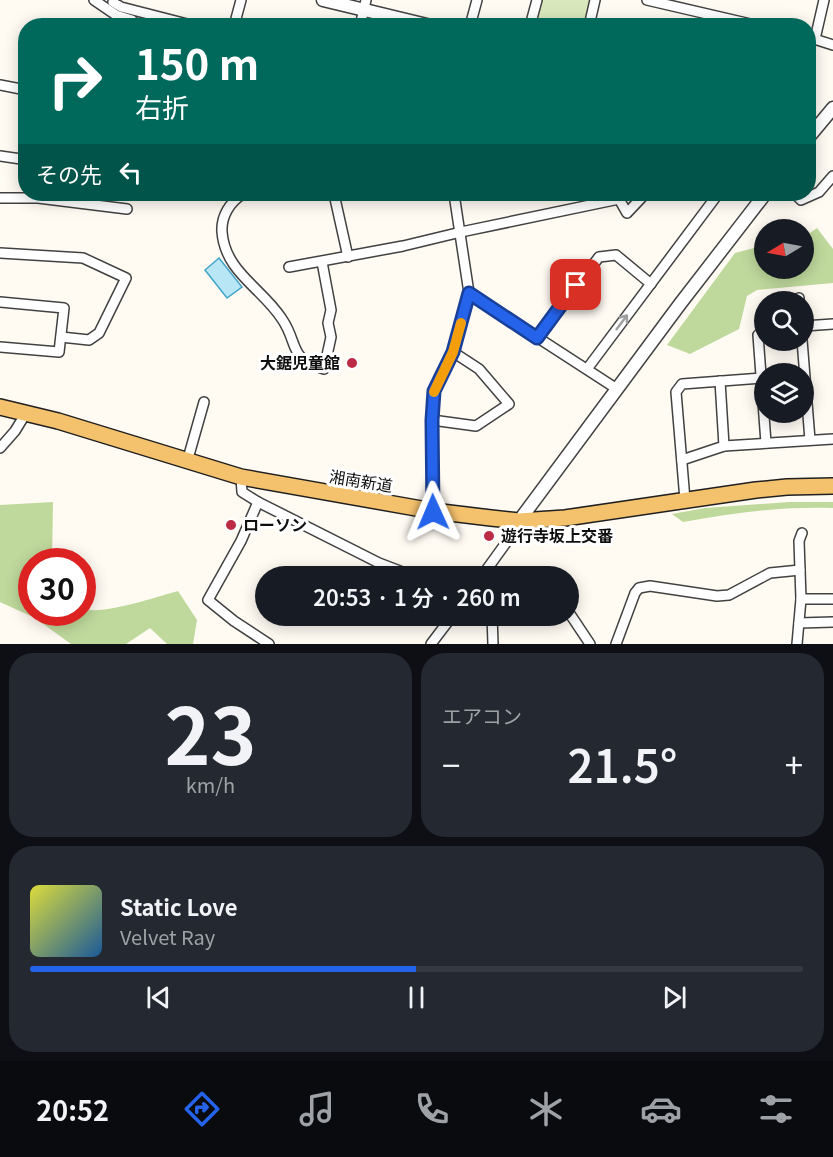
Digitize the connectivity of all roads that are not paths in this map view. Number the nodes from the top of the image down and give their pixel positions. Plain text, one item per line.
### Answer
1 (94, 0) edge
2 (114, 0) edge
3 (241, 0) edge
4 (323, 0) edge
5 (477, 0) edge
6 (537, 0) edge
7 (595, 0) edge
8 (647, 0) edge
9 (824, 0) edge
10 (660, 1) edge
11 (365, 5) edge
12 (126, 18) edge
13 (164, 18) edge
14 (236, 18) edge
15 (398, 18) edge
16 (472, 18) edge
17 (532, 18) edge
18 (591, 18) edge
19 (727, 18) edge
20 (816, 25) edge
21 (816, 39) edge
22 (833, 45) edge
23 (0, 85) edge
24 (18, 88) edge
25 (833, 108) edge
26 (816, 128) edge
27 (0, 156) edge
28 (18, 159) edge
29 (833, 176) edge
30 (816, 193) edge
31 (0, 198) edge
32 (18, 198) edge
33 (62, 201) edge
34 (234, 201) edge
35 (336, 201) edge
36 (455, 201) edge
37 (595, 201) edge
38 (611, 201) edge
39 (620, 201) edge
40 (638, 201) edge
41 (713, 201) edge
42 (760, 201) edge
43 (595, 205) junction
44 (127, 209) dead end
45 (461, 232) junction
46 (0, 253) edge
47 (348, 257) junction
48 (322, 262) junction
49 (289, 267) dead end
50 (651, 284) junction
51 (469, 293) junction
52 (0, 302) edge
53 (833, 324) edge
54 (814, 325) edge
55 (61, 337) junction
56 (537, 338) junction
57 (0, 347) edge
58 (803, 351) edge
59 (453, 352) junction
60 (587, 369) junction
61 (754, 379) edge
62 (720, 381) junction
63 (617, 388) junction
64 (204, 402) dead end
65 (0, 407) edge
66 (26, 412) junction
67 (432, 420) junction
68 (765, 423) edge
69 (833, 438) edge
70 (810, 440) junction
71 (766, 443) junction
72 (724, 446) junction
73 (0, 448) edge
74 (682, 460) junction
75 (187, 462) junction
76 (241, 477) junction
77 (833, 486) edge
78 (685, 500) junction
79 (258, 502) junction
80 (433, 512) junction
81 (519, 521) junction
82 (802, 533) dead end
83 (387, 566) edge
84 (489, 566) edge
85 (800, 570) junction
86 (801, 598) junction
87 (833, 598) edge
88 (833, 622) edge
89 (799, 623) junction
90 (445, 626) edge
91 (492, 626) edge
92 (578, 626) edge
93 (269, 644) edge
94 (431, 644) edge
95 (493, 644) edge
96 (590, 644) edge
97 (616, 644) edge
98 (797, 644) edge

1 - 12 street
2 - 13 street
3 - 14 street
4 - 11 street
5 - 16 street
6 - 17 street
7 - 18 street
8 - 10 street
9 - 20 street
10 - 19 street
11 - 15 street
21 - 22 street
23 - 24 street
25 - 26 street
27 - 28 street
29 - 30 street
31 - 32 street
33 - 44 street
34 - 48 street
35 - 47 street
36 - 45 street
37 - 43 street
38 - 43 street
39 - 40 street
41 - 50 street
42 - 63 street
43 - 45 street
45 - 47 street
45 - 51 street
46 - 55 street
47 - 48 street
48 - 49 street
50 - 56 street
60 -> 50 street
51 - 56 street
51 - 59 street
52 - 55 street
53 - 54 street
55 - 57 street
56 - 60 street
58 - 70 street
59 - 67 street
59 - 67 street
60 - 63 street
61 - 62 street
62 - 72 street
62 - 74 street
63 - 81 street
64 - 75 street
65 - 66 main road, 湘南新道
66 - 73 street
66 - 75 main road, 湘南新道
67 - 80 street
68 - 71 street
69 - 70 street
70 - 71 street
71 - 72 street
72 - 74 street
74 - 78 street
75 - 76 main road, 湘南新道
76 - 79 street
76 - 80 main road, 湘南新道
77 - 78 main road, 湘南新道
78 - 81 main road, 湘南新道
79 - 83 street
79 - 93 street
80 - 81 main road, 湘南新道
81 - 84 street
82 - 85 street
85 - 86 street
85 - 97 street
86 - 87 street
86 - 89 street
88 - 89 street
89 - 98 street
90 - 94 street
91 - 95 street
92 - 96 street

